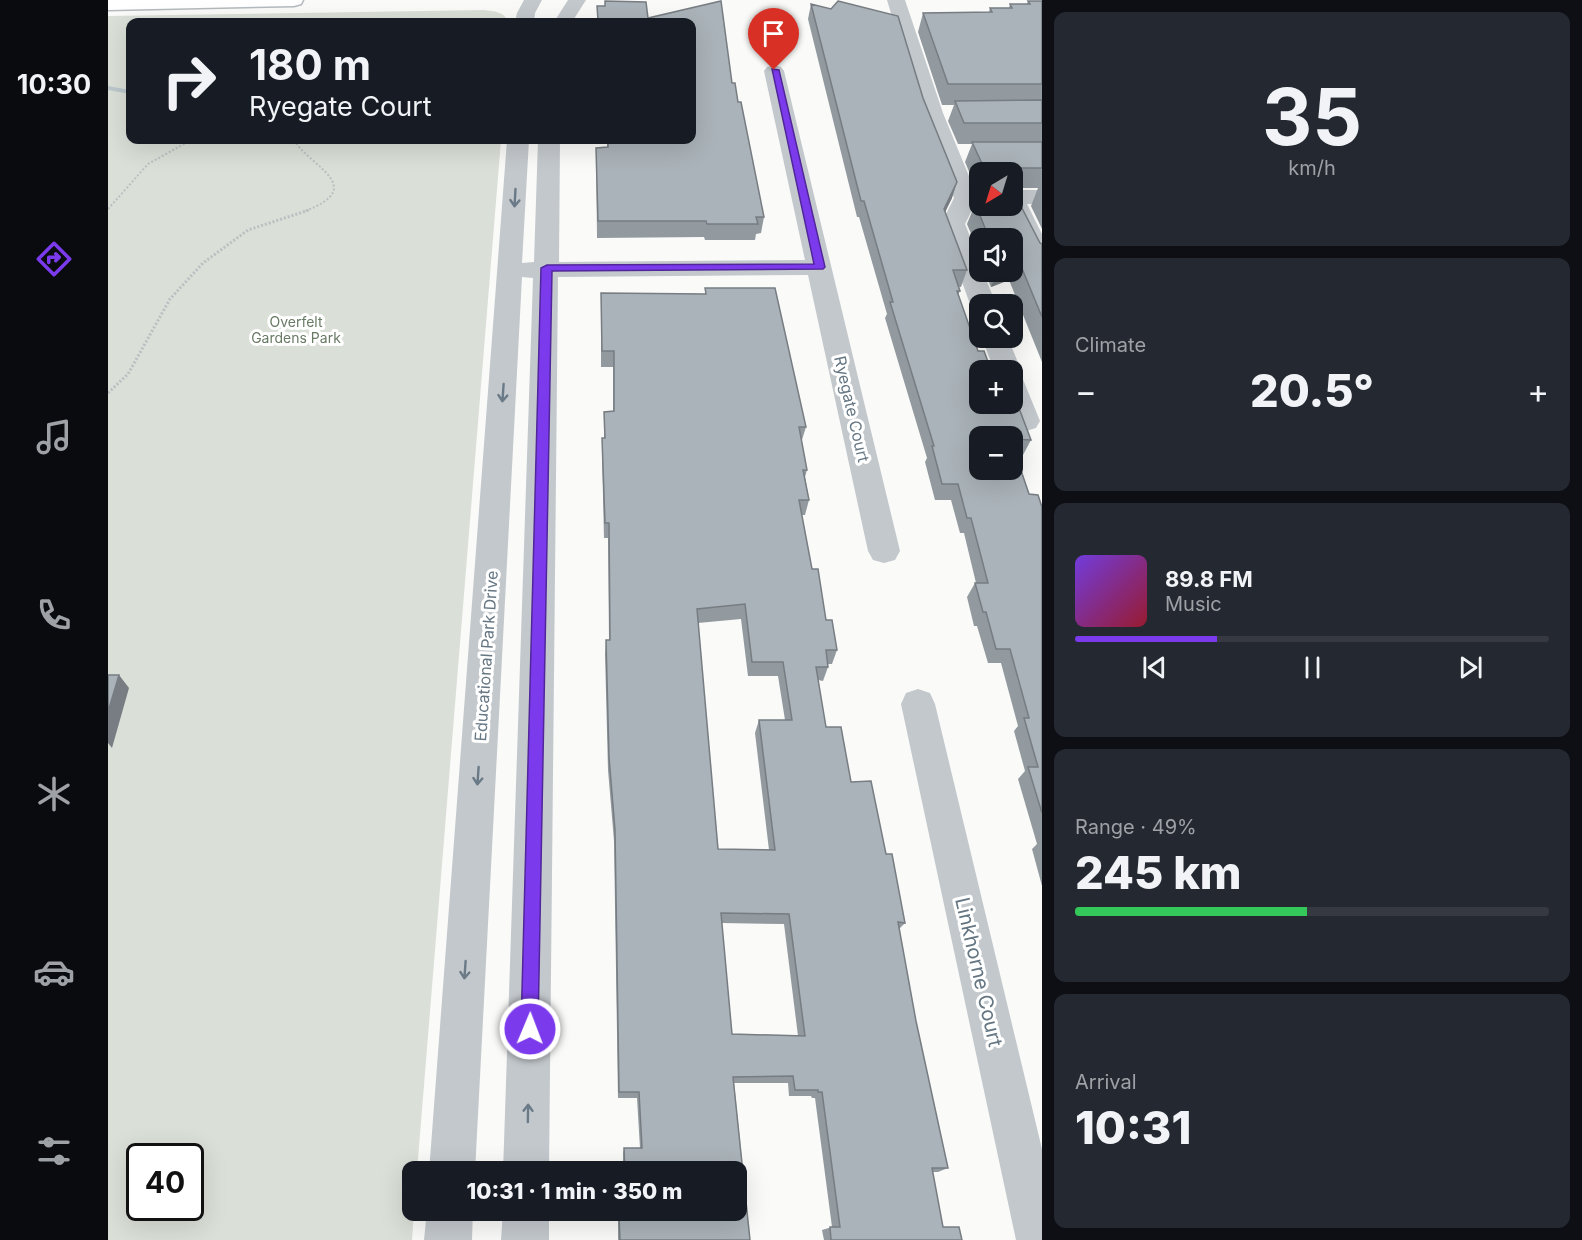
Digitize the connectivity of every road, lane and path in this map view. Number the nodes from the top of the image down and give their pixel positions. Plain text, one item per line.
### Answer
1 (294, 0) edge
2 (533, 0) edge
3 (577, 0) edge
4 (896, 0) edge
5 (108, 4) edge
6 (525, 18) edge
7 (566, 18) edge
8 (774, 70) dead end
9 (184, 144) edge
10 (296, 144) edge
11 (518, 144) edge
12 (549, 144) edge
13 (949, 153) junction
14 (972, 153) edge
15 (969, 190) edge
16 (1042, 197) edge
17 (969, 203) edge
18 (108, 208) edge
19 (1042, 258) edge
20 (820, 267) junction
21 (547, 268) junction
22 (510, 271) junction
23 (979, 294) edge
24 (108, 393) edge
25 (1023, 413) edge
26 (1026, 421) edge
27 (884, 552) dead end
28 (918, 704) dead end
29 (453, 1161) edge
30 (526, 1161) edge
31 (449, 1221) edge
32 (526, 1221) edge
33 (448, 1240) edge
34 (525, 1240) edge
35 (1040, 1240) edge

1 - 5 main road
2 - 6 street
3 - 7 street
4 - 13 street
8 - 20 street, Ryegate Court
9 - 18 path
10 - 24 path
11 -> 22 street, Educational Park Drive
12 - 21 street
13 - 14 street
13 - 15 street
16 - 19 street
17 - 23 street
20 - 21 street
20 - 27 street, Ryegate Court
21 - 22 street
30 -> 21 street
22 -> 29 street, Educational Park Drive
25 - 26 street
28 - 35 street, Linkhorne Court
31 - 33 street
32 - 34 street

